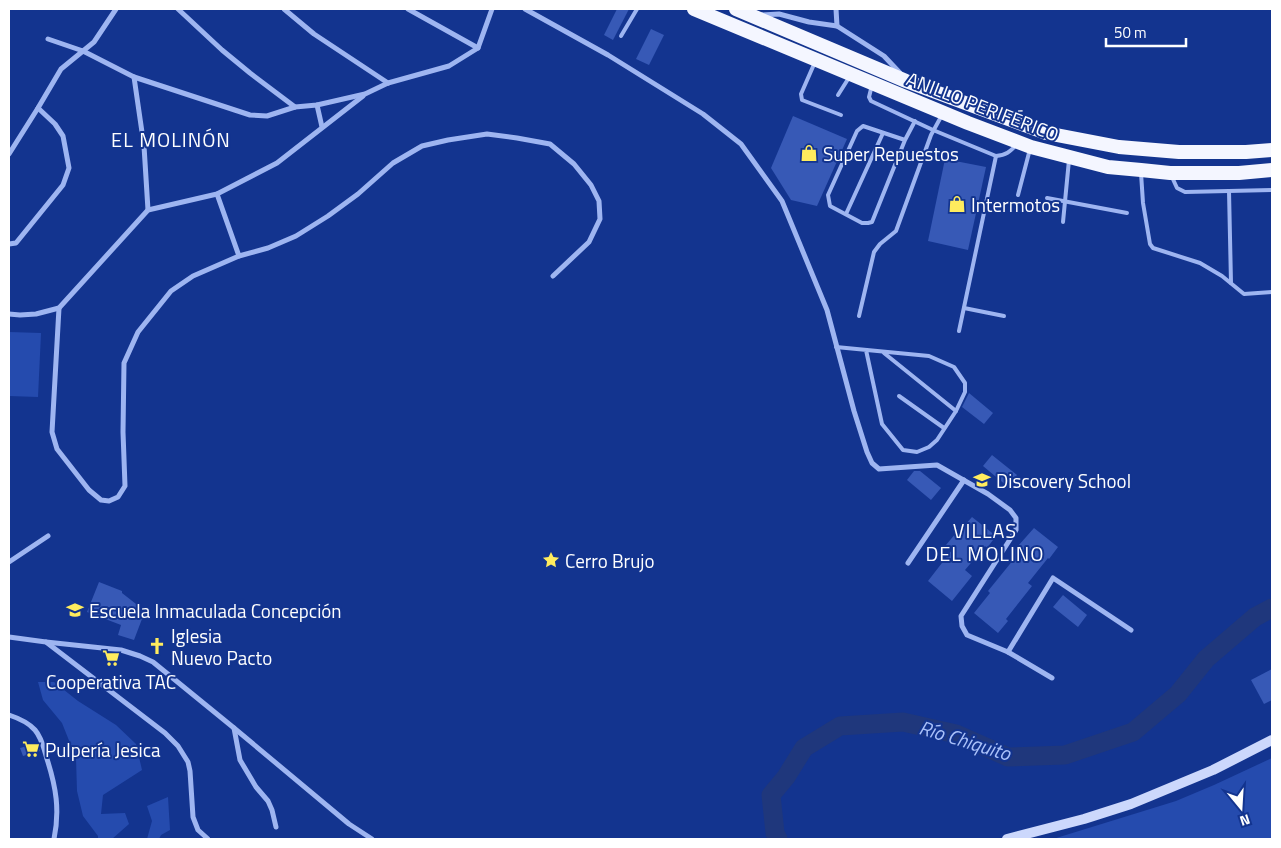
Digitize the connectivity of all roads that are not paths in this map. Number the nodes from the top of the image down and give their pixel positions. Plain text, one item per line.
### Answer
1 (116, 9) edge
2 (178, 9) edge
3 (284, 9) edge
4 (408, 9) edge
5 (492, 9) edge
6 (526, 9) edge
7 (637, 9) edge
8 (694, 9) edge
9 (736, 9) edge
10 (836, 9) edge
11 (750, 15) junction
12 (837, 26) junction
13 (621, 36) dead end
14 (48, 39) dead end
15 (478, 48) junction
16 (83, 51) junction
17 (816, 60) junction
18 (852, 74) junction
19 (134, 77) junction
20 (906, 81) junction
21 (388, 83) junction
22 (873, 83) junction
23 (366, 94) junction
24 (838, 95) dead end
25 (317, 105) junction
26 (295, 107) junction
27 (38, 108) junction
28 (943, 113) junction
29 (841, 114) dead end
30 (915, 121) junction
31 (322, 127) junction
32 (933, 130) junction
33 (883, 133) junction
34 (905, 140) junction
35 (1017, 142) junction
36 (1031, 147) junction
37 (1272, 150) edge
38 (9, 154) edge
39 (996, 156) junction
40 (1069, 158) junction
41 (1141, 170) junction
42 (1272, 170) edge
43 (1170, 173) junction
44 (1272, 190) edge
45 (1229, 191) junction
46 (217, 194) junction
47 (1018, 195) dead end
48 (1047, 198) dead end
49 (1065, 202) junction
50 (148, 210) junction
51 (1127, 213) dead end
52 (846, 214) junction
53 (1063, 222) dead end
54 (9, 244) edge
55 (239, 256) junction
56 (553, 276) dead end
57 (1231, 283) junction
58 (1272, 292) edge
59 (59, 308) junction
60 (964, 308) junction
61 (9, 314) edge
62 (860, 316) dead end
63 (1004, 316) dead end
64 (959, 330) dead end
65 (836, 348) junction
66 (866, 350) junction
67 (883, 353) junction
68 (899, 396) dead end
69 (956, 411) junction
70 (944, 428) junction
71 (964, 480) junction
72 (48, 536) dead end
73 (9, 562) edge
74 (908, 563) dead end
75 (1131, 630) dead end
76 (9, 637) edge
77 (46, 642) junction
78 (1008, 652) junction
79 (1052, 678) dead end
80 (9, 715) edge
81 (234, 728) junction
82 (1272, 740) edge
83 (276, 827) dead end
84 (54, 839) edge
85 (208, 839) edge
86 (372, 839) edge
87 (1007, 839) edge

1 - 16 street
2 - 26 street
3 - 21 street
4 - 15 street
5 - 15 street
6 - 65 street
7 - 13 lane
8 - 17 highway, ANILLO PERIFÉRICO
9 - 11 highway, ANILLO PERIFÉRICO
10 - 12 street
11 - 12 street
11 - 20 highway, ANILLO PERIFÉRICO
12 - 20 street
14 - 16 street
15 - 21 street
16 - 19 street
16 - 27 street
17 - 18 highway, ANILLO PERIFÉRICO
17 - 29 lane
18 - 22 highway, ANILLO PERIFÉRICO
18 - 24 lane
19 - 26 street
19 - 50 street
20 - 37 highway, ANILLO PERIFÉRICO
21 - 23 street
22 - 28 highway, ANILLO PERIFÉRICO
22 - 30 lane
23 - 25 street
23 - 31 street
25 - 26 street
25 - 31 street
27 - 38 street
27 - 54 street
28 - 32 lane
28 - 35 highway, ANILLO PERIFÉRICO
30 - 32 lane
30 - 34 lane
31 - 46 street
32 - 39 lane
32 - 62 lane
33 - 34 lane
33 - 52 lane
33 - 52 lane
34 - 52 lane
35 - 36 highway, ANILLO PERIFÉRICO
35 - 39 lane
36 - 40 highway, ANILLO PERIFÉRICO
36 - 47 lane
39 - 60 lane
40 - 41 highway, ANILLO PERIFÉRICO
40 - 49 lane
41 - 43 highway, ANILLO PERIFÉRICO
41 - 57 lane
42 - 43 highway, ANILLO PERIFÉRICO
43 - 45 lane
44 - 45 lane
45 - 57 lane
46 - 50 street
46 - 55 street
48 - 49 lane
49 - 51 lane
49 - 53 lane
50 - 59 street
55 - 56 street
55 - 59 street
57 - 58 lane
59 - 61 street
60 - 63 lane
60 - 64 lane
65 - 66 lane
65 - 71 street
66 - 67 lane
66 - 70 lane
67 - 69 lane
67 - 69 lane
68 - 70 lane
69 - 70 lane
71 - 74 street
71 - 78 street
72 - 73 street
75 - 78 street
76 - 77 street
77 - 81 street
77 - 85 street
78 - 79 street
80 - 84 street
81 - 83 street
81 - 86 street
82 - 87 main road

